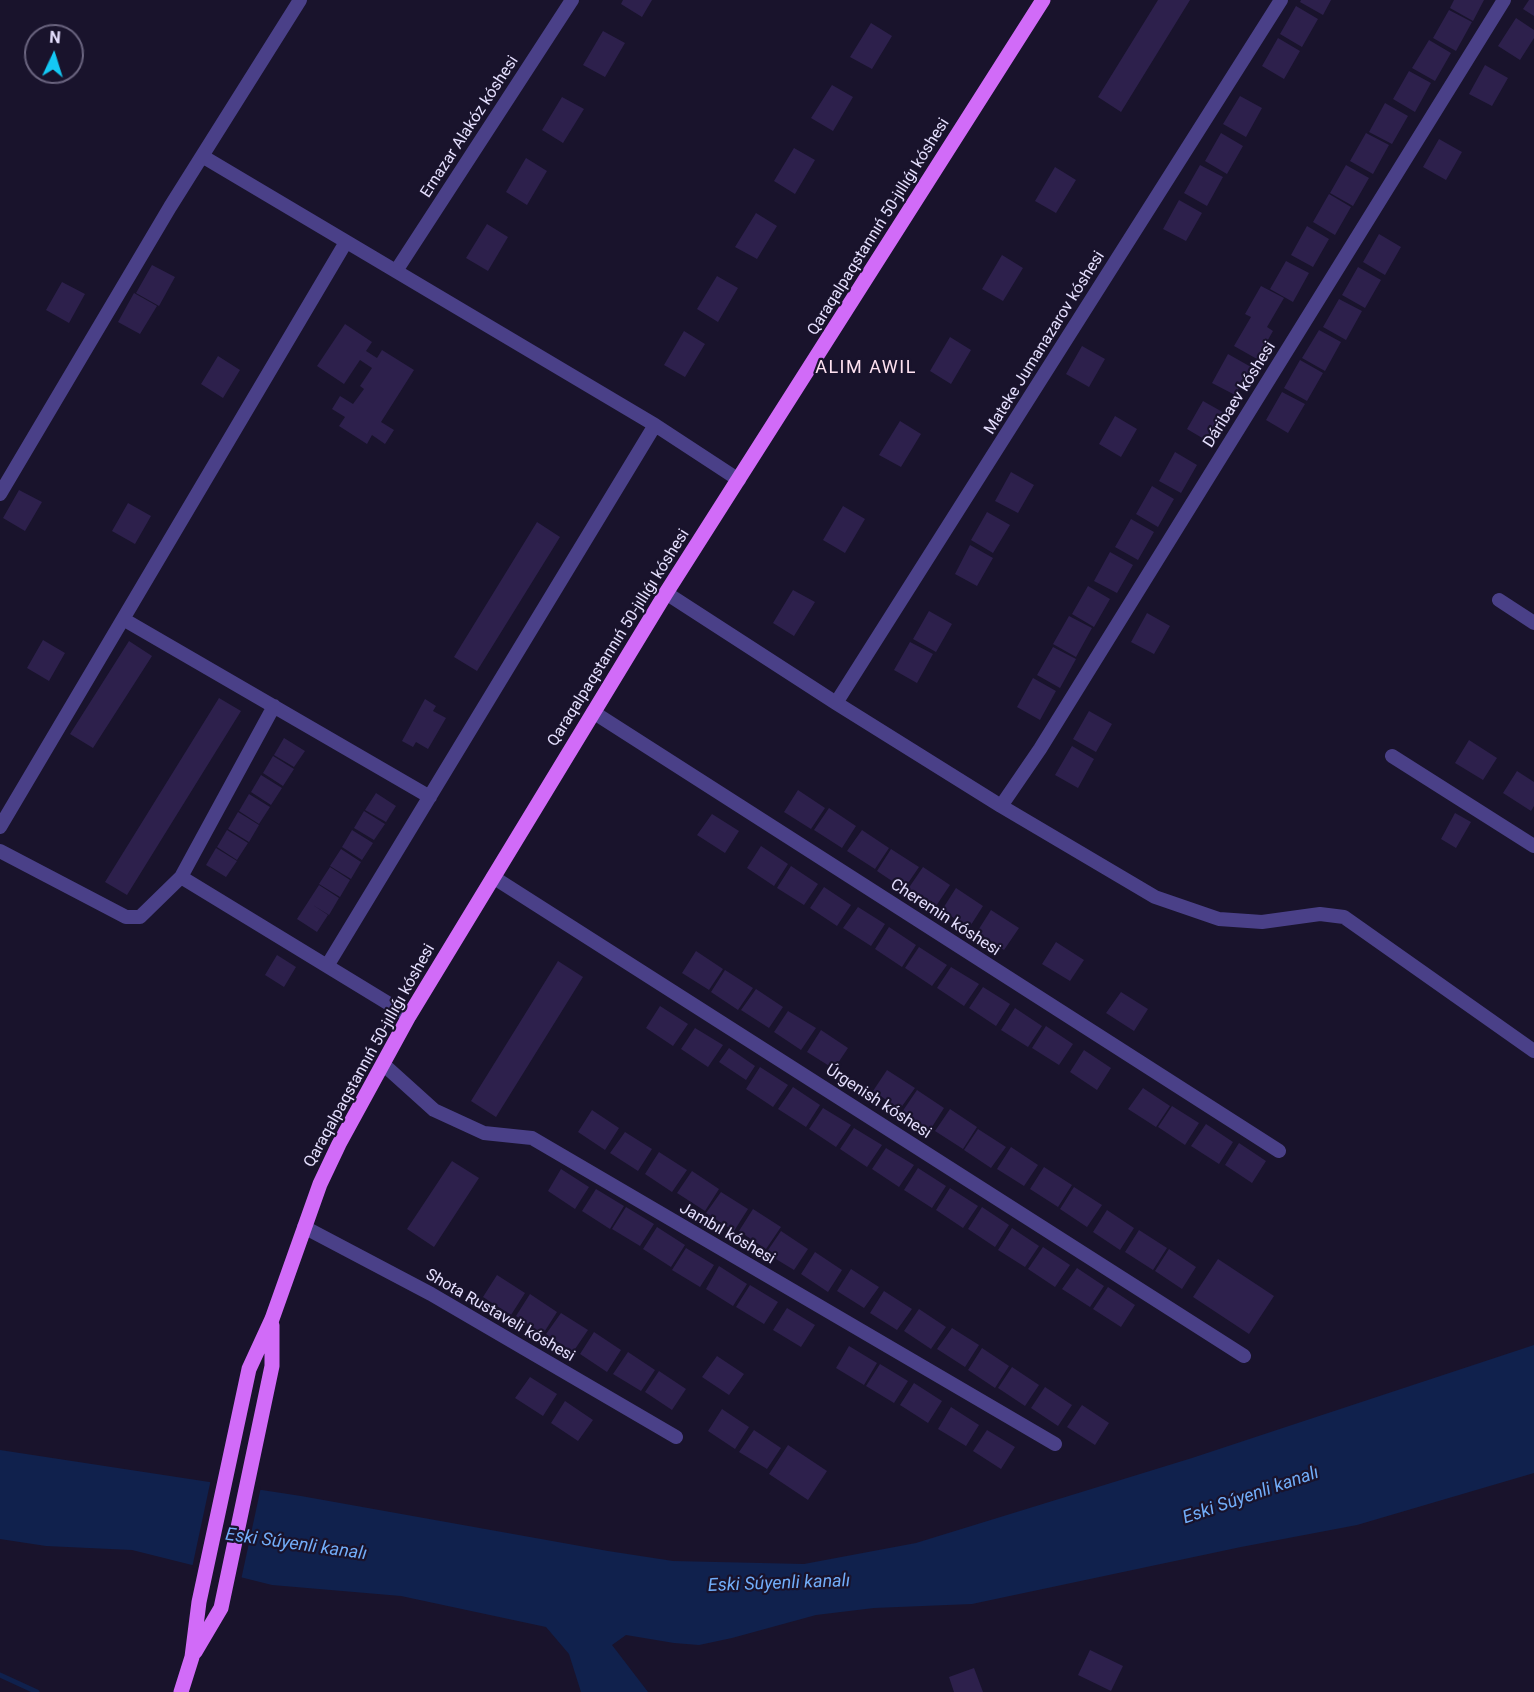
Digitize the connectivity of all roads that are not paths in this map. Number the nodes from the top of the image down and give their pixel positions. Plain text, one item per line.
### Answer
1 (300, 0) edge
2 (572, 0) edge
3 (1043, 0) edge
4 (1281, 0) edge
5 (1503, 0) edge
6 (202, 156) junction
7 (346, 242) junction
8 (396, 271) junction
9 (655, 425) junction
10 (739, 480) junction
11 (0, 494) edge
12 (666, 593) junction
13 (1499, 600) dead end
14 (123, 619) junction
15 (1534, 622) edge
16 (836, 704) junction
17 (274, 706) junction
18 (593, 712) junction
19 (1392, 756) dead end
20 (430, 797) junction
21 (1001, 806) junction
22 (0, 827) edge
23 (1534, 846) edge
24 (0, 851) edge
25 (181, 877) junction
26 (493, 877) junction
27 (327, 966) junction
28 (409, 1016) junction
29 (1534, 1051) edge
30 (383, 1064) junction
31 (1279, 1151) dead end
32 (304, 1227) junction
33 (272, 1319) junction
34 (1244, 1356) dead end
35 (676, 1437) dead end
36 (1055, 1444) dead end
37 (192, 1657) junction
38 (181, 1692) edge

1 - 6 street
2 - 8 street, Ernazar Alakóz kóshesi
3 - 10 main road, Qaraqalpaqstannıń 50-jıllıǵı kóshesi
4 - 16 street, Mateke Jumanazarov kóshesi
5 - 21 street, Dáribaev kóshesi
6 - 7 street
6 - 11 street
7 - 8 street
7 - 14 street
8 - 9 street
9 - 10 street
9 - 20 street
10 - 12 main road, Qaraqalpaqstannıń 50-jıllıǵı kóshesi
12 - 16 street
12 - 18 main road, Qaraqalpaqstannıń 50-jıllıǵı kóshesi
13 - 15 street
14 - 17 street
14 - 22 street
16 - 21 street
17 - 20 street
17 - 25 street
18 - 26 main road, Qaraqalpaqstannıń 50-jıllıǵı kóshesi
18 - 31 street, Cheremin kóshesi
19 - 23 street
20 - 27 street
21 - 29 street
24 - 25 street
25 - 27 street
26 - 28 main road, Qaraqalpaqstannıń 50-jıllıǵı kóshesi
26 - 34 street, Úrgenish kóshesi
27 - 28 street
28 - 30 main road, Qaraqalpaqstannıń 50-jıllıǵı kóshesi
30 - 32 main road, Qaraqalpaqstannıń 50-jıllıǵı kóshesi
30 - 36 street, Jambıl kóshesi
32 - 33 main road, Qaraqalpaqstannıń 50-jıllıǵı kóshesi
32 - 35 street, Shota Rustaveli kóshesi
33 - 37 main road
33 - 37 main road
37 - 38 main road

